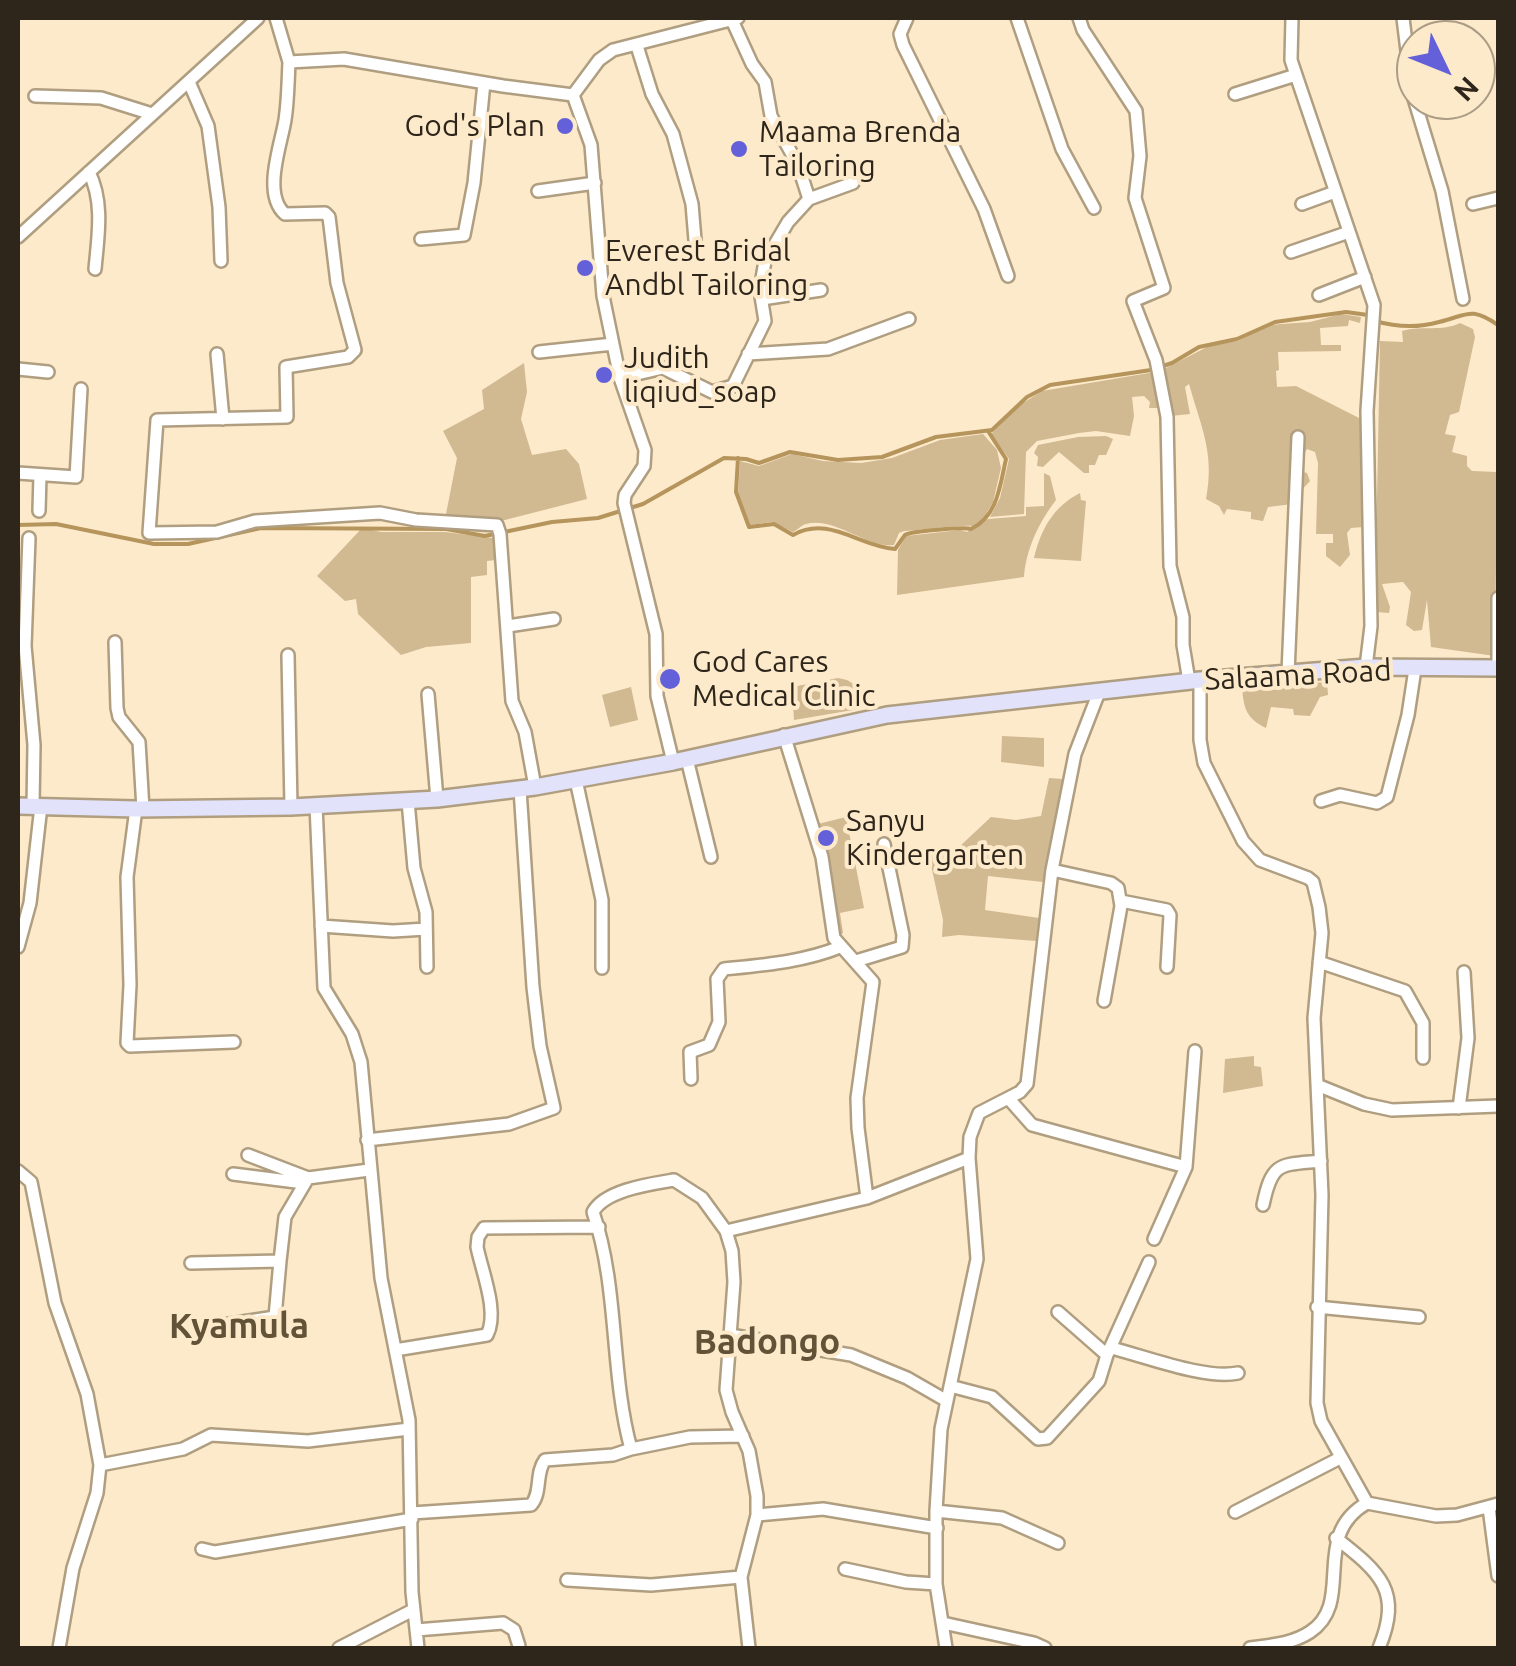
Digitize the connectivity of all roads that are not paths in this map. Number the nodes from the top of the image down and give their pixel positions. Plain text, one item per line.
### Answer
1 (258, 18) edge
2 (276, 18) edge
3 (734, 18) edge
4 (907, 18) edge
5 (1018, 18) edge
6 (1079, 18) edge
7 (1292, 18) edge
8 (1403, 18) edge
9 (637, 46) junction
10 (289, 62) junction
11 (1296, 75) junction
12 (189, 82) junction
13 (484, 83) junction
14 (1235, 94) dead end
15 (573, 95) junction
16 (36, 96) dead end
17 (152, 114) junction
18 (89, 172) junction
19 (596, 183) junction
20 (853, 183) dead end
21 (538, 191) dead end
22 (1335, 192) junction
23 (1498, 198) edge
24 (809, 199) junction
25 (1302, 204) dead end
26 (1473, 204) dead end
27 (1094, 208) dead end
28 (1348, 232) junction
29 (18, 237) edge
30 (421, 239) dead end
31 (695, 240) dead end
32 (1291, 252) dead end
33 (221, 262) dead end
34 (95, 269) dead end
35 (1008, 276) dead end
36 (1365, 277) junction
37 (821, 290) dead end
38 (1319, 295) dead end
39 (762, 299) junction
40 (1463, 299) dead end
41 (909, 320) dead end
42 (612, 344) junction
43 (539, 352) dead end
44 (217, 354) dead end
45 (748, 354) junction
46 (18, 369) edge
47 (48, 372) dead end
48 (620, 378) junction
49 (81, 389) dead end
50 (223, 418) junction
51 (1298, 437) dead end
52 (18, 473) edge
53 (40, 475) junction
54 (39, 510) dead end
55 (30, 538) dead end
56 (1498, 598) edge
57 (554, 620) dead end
58 (508, 626) junction
59 (115, 642) dead end
60 (288, 655) dead end
61 (1366, 667) junction
62 (1498, 668) edge
63 (1414, 670) junction
64 (1288, 673) junction
65 (1195, 680) junction
66 (1099, 692) junction
67 (428, 694) dead end
68 (784, 736) junction
69 (680, 761) junction
70 (576, 780) junction
71 (528, 788) junction
72 (438, 799) junction
73 (408, 801) junction
74 (1321, 802) dead end
75 (31, 806) edge
76 (316, 806) junction
77 (290, 807) junction
78 (139, 809) junction
79 (884, 844) dead end
80 (711, 857) dead end
81 (1052, 870) junction
82 (1120, 901) junction
83 (322, 926) junction
84 (426, 929) junction
85 (18, 947) edge
86 (840, 947) junction
87 (856, 961) junction
88 (1319, 962) junction
89 (1166, 966) dead end
90 (427, 967) dead end
91 (602, 968) dead end
92 (1464, 972) dead end
93 (1104, 1001) dead end
94 (234, 1042) dead end
95 (1195, 1051) dead end
96 (1424, 1058) dead end
97 (690, 1079) dead end
98 (1317, 1085) junction
99 (1008, 1099) junction
100 (1498, 1106) edge
101 (1460, 1108) junction
102 (366, 1140) junction
103 (248, 1155) dead end
104 (970, 1158) junction
105 (1321, 1161) junction
106 (1186, 1167) junction
107 (368, 1170) junction
108 (18, 1171) edge
109 (233, 1174) dead end
110 (306, 1180) junction
111 (867, 1198) junction
112 (1263, 1205) dead end
113 (598, 1228) junction
114 (726, 1231) junction
115 (1154, 1239) dead end
116 (280, 1260) junction
117 (1150, 1262) dead end
118 (191, 1263) dead end
119 (1317, 1306) junction
120 (1058, 1312) dead end
121 (1419, 1317) dead end
122 (223, 1325) dead end
123 (730, 1334) junction
124 (394, 1350) junction
125 (1109, 1351) junction
126 (1238, 1373) dead end
127 (950, 1386) junction
128 (947, 1401) junction
129 (409, 1429) junction
130 (743, 1436) junction
131 (631, 1450) junction
132 (1340, 1458) junction
133 (100, 1465) junction
134 (1367, 1503) junction
135 (1494, 1506) edge
136 (936, 1512) junction
137 (1235, 1512) dead end
138 (757, 1514) junction
139 (412, 1516) junction
140 (937, 1528) junction
141 (1336, 1538) junction
142 (1058, 1543) dead end
143 (202, 1549) dead end
144 (846, 1569) dead end
145 (1498, 1576) edge
146 (740, 1577) junction
147 (567, 1580) dead end
148 (936, 1584) junction
149 (413, 1610) junction
150 (943, 1623) junction
151 (416, 1630) junction
152 (519, 1646) dead end
153 (59, 1648) edge
154 (340, 1648) edge
155 (418, 1648) edge
156 (748, 1648) edge
157 (946, 1648) edge
158 (1044, 1648) edge
159 (1250, 1648) edge
160 (1380, 1648) edge

1 - 12 street
2 - 10 street
3 - 9 street
3 - 24 street
4 - 35 street
5 - 27 street
6 - 65 street
7 - 11 street
8 - 40 street
9 - 15 street
9 - 31 street
10 - 13 street
10 - 50 street
11 - 14 street
11 - 22 street
12 - 17 street
12 - 33 street
13 - 15 street
13 - 30 street
15 - 19 street
16 - 17 street
17 - 18 street
18 - 29 street
18 - 34 street
19 - 21 street
19 - 42 street
20 - 24 street
22 - 25 street
22 - 28 street
23 - 26 street
24 - 39 street
28 - 32 street
28 - 36 street
36 - 38 street
36 - 61 street
37 - 39 street
39 - 45 street
41 - 45 street
42 - 43 street
42 - 48 street
44 - 50 street
45 - 48 street
46 - 47 street
48 - 69 street
49 - 53 street
50 - 58 street
51 - 64 street
52 - 53 street
53 - 54 street
55 - 75 street
56 - 62 street
57 - 58 street
58 - 71 street
59 - 78 street
60 - 77 street
61 - 63 main road, Salaama Road
61 - 64 main road, Salaama Road
62 - 63 main road, Salaama Road
63 - 74 street
64 - 65 main road, Salaama Road
65 - 66 main road, Salaama Road
65 - 88 street
66 - 68 main road, Salaama Road
66 - 81 street
67 - 72 street
68 - 69 main road, Salaama Road
68 - 86 street
69 - 70 main road, Salaama Road
69 - 80 street
70 - 71 main road, Salaama Road
70 - 91 street
71 - 72 main road, Salaama Road
71 - 102 street
72 - 73 main road, Salaama Road
73 - 76 main road, Salaama Road
73 - 84 street
75 - 78 main road, Salaama Road
75 - 85 street
76 - 77 main road, Salaama Road
76 - 83 street
77 - 78 main road, Salaama Road
78 - 94 street
79 - 87 street
81 - 82 street
81 - 99 street
82 - 89 street
82 - 93 street
83 - 84 street
83 - 102 street
84 - 90 street
86 - 87 street
86 - 97 street
87 - 111 street
88 - 96 street
88 - 98 street
92 - 101 street
95 - 106 street
98 - 101 street
98 - 105 street
99 - 104 street
99 - 106 street
100 - 101 street
102 - 107 street
103 - 110 street
104 - 111 street
104 - 127 street
105 - 112 street
105 - 119 street
106 - 115 street
107 - 110 street
107 - 124 street
108 - 133 street
109 - 110 street
110 - 116 street
111 - 114 street
113 - 114 street
113 - 124 street
113 - 131 street
114 - 123 street
116 - 118 street
116 - 122 street
117 - 125 street
119 - 121 street
119 - 132 street
120 - 125 street
123 - 128 street
123 - 130 street
124 - 129 street
125 - 126 street
125 - 127 street
127 - 128 street
128 - 136 street
129 - 133 street
129 - 139 street
130 - 131 street
130 - 138 street
131 - 139 street
132 - 134 street
132 - 137 street
133 - 153 street
134 - 135 street
134 - 141 street
135 - 145 street
136 - 140 street
136 - 142 street
138 - 140 street
138 - 146 street
139 - 143 street
139 - 149 street
140 - 148 street
141 - 159 street
141 - 160 street
144 - 148 street
146 - 147 street
146 - 156 street
148 - 150 street
149 - 151 street
149 - 154 street
150 - 157 street
150 - 158 street
151 - 152 street
151 - 155 street

